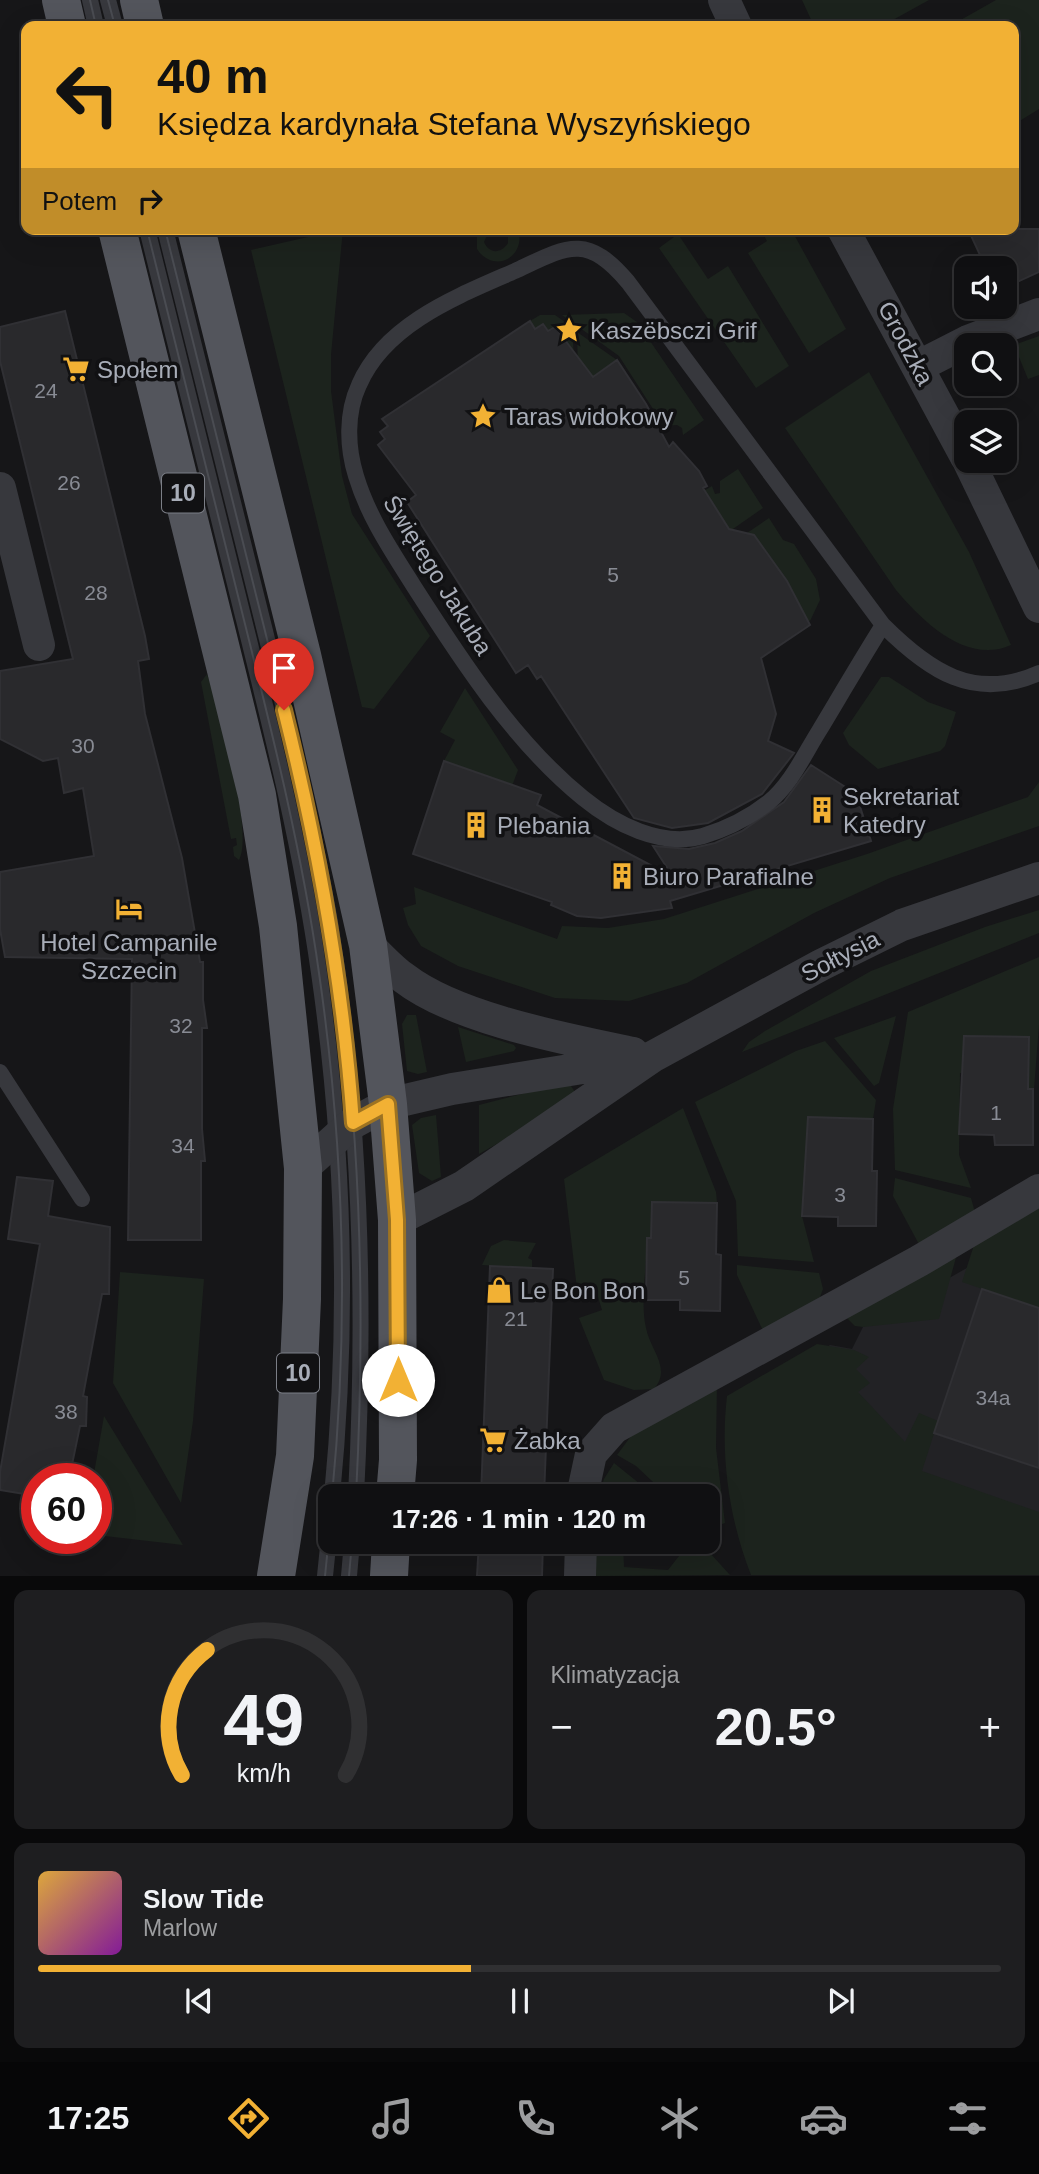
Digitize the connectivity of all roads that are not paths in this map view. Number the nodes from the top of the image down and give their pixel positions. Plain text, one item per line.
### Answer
1 (61, 0) edge
2 (90, 0) edge
3 (108, 0) edge
4 (139, 0) edge
5 (724, 0) edge
6 (66, 21) edge
7 (95, 21) edge
8 (114, 21) edge
9 (144, 21) edge
10 (734, 21) edge
11 (118, 235) edge
12 (148, 235) edge
13 (166, 235) edge
14 (197, 235) edge
15 (846, 235) edge
16 (1039, 314) edge
17 (919, 366) junction
18 (954, 433) edge
19 (974, 473) edge
20 (0, 488) edge
21 (218, 516) junction
22 (1039, 607) edge
23 (883, 625) junction
24 (39, 645) dead end
25 (302, 655) junction
26 (1039, 673) edge
27 (278, 685) junction
28 (248, 758) junction
29 (316, 795) junction
30 (1039, 878) edge
31 (330, 923) junction
32 (368, 945) junction
33 (652, 1057) junction
34 (0, 1072) edge
35 (388, 1104) junction
36 (345, 1131) junction
37 (303, 1168) junction
38 (1039, 1189) edge
39 (82, 1199) dead end
40 (397, 1220) junction
41 (333, 1484) edge
42 (356, 1484) edge
43 (396, 1484) edge
44 (585, 1484) edge
45 (327, 1554) edge
46 (351, 1554) edge
47 (390, 1554) edge
48 (581, 1554) edge
49 (276, 1576) edge
50 (325, 1576) edge
51 (349, 1576) edge
52 (388, 1576) edge
53 (580, 1576) edge

1 - 6 main road
2 - 7 lane
3 - 8 lane
4 - 9 main road
5 - 10 street
11 - 28 main road, 10
12 - 21 lane
13 - 27 lane
14 - 25 main road
15 - 17 street, Grodzka
16 - 17 street
17 - 18 street, Grodzka
19 - 22 street, Grodzka
20 - 24 street
21 - 28 lane
21 - 36 lane
23 - 23 lane, Świętego Jakuba
23 - 26 lane, Świętego Jakuba
25 - 29 lane
25 - 32 main road
27 - 29 lane
27 - 31 lane
28 - 37 main road, 10
29 - 31 lane
29 - 32 lane
30 - 33 street, Sołtysia
31 - 36 lane
32 - 33 street
32 - 35 main road
33 - 35 street, Sołtysia
33 - 40 street, Sołtysia
34 - 39 lane
35 - 36 street, Sołtysia
35 - 40 main road
36 - 37 street, Sołtysia
36 - 41 lane
36 - 42 lane
37 - 49 main road, 10
38 - 44 street
40 - 43 main road
45 - 50 lane
46 - 51 lane
47 - 52 main road
48 - 53 street

